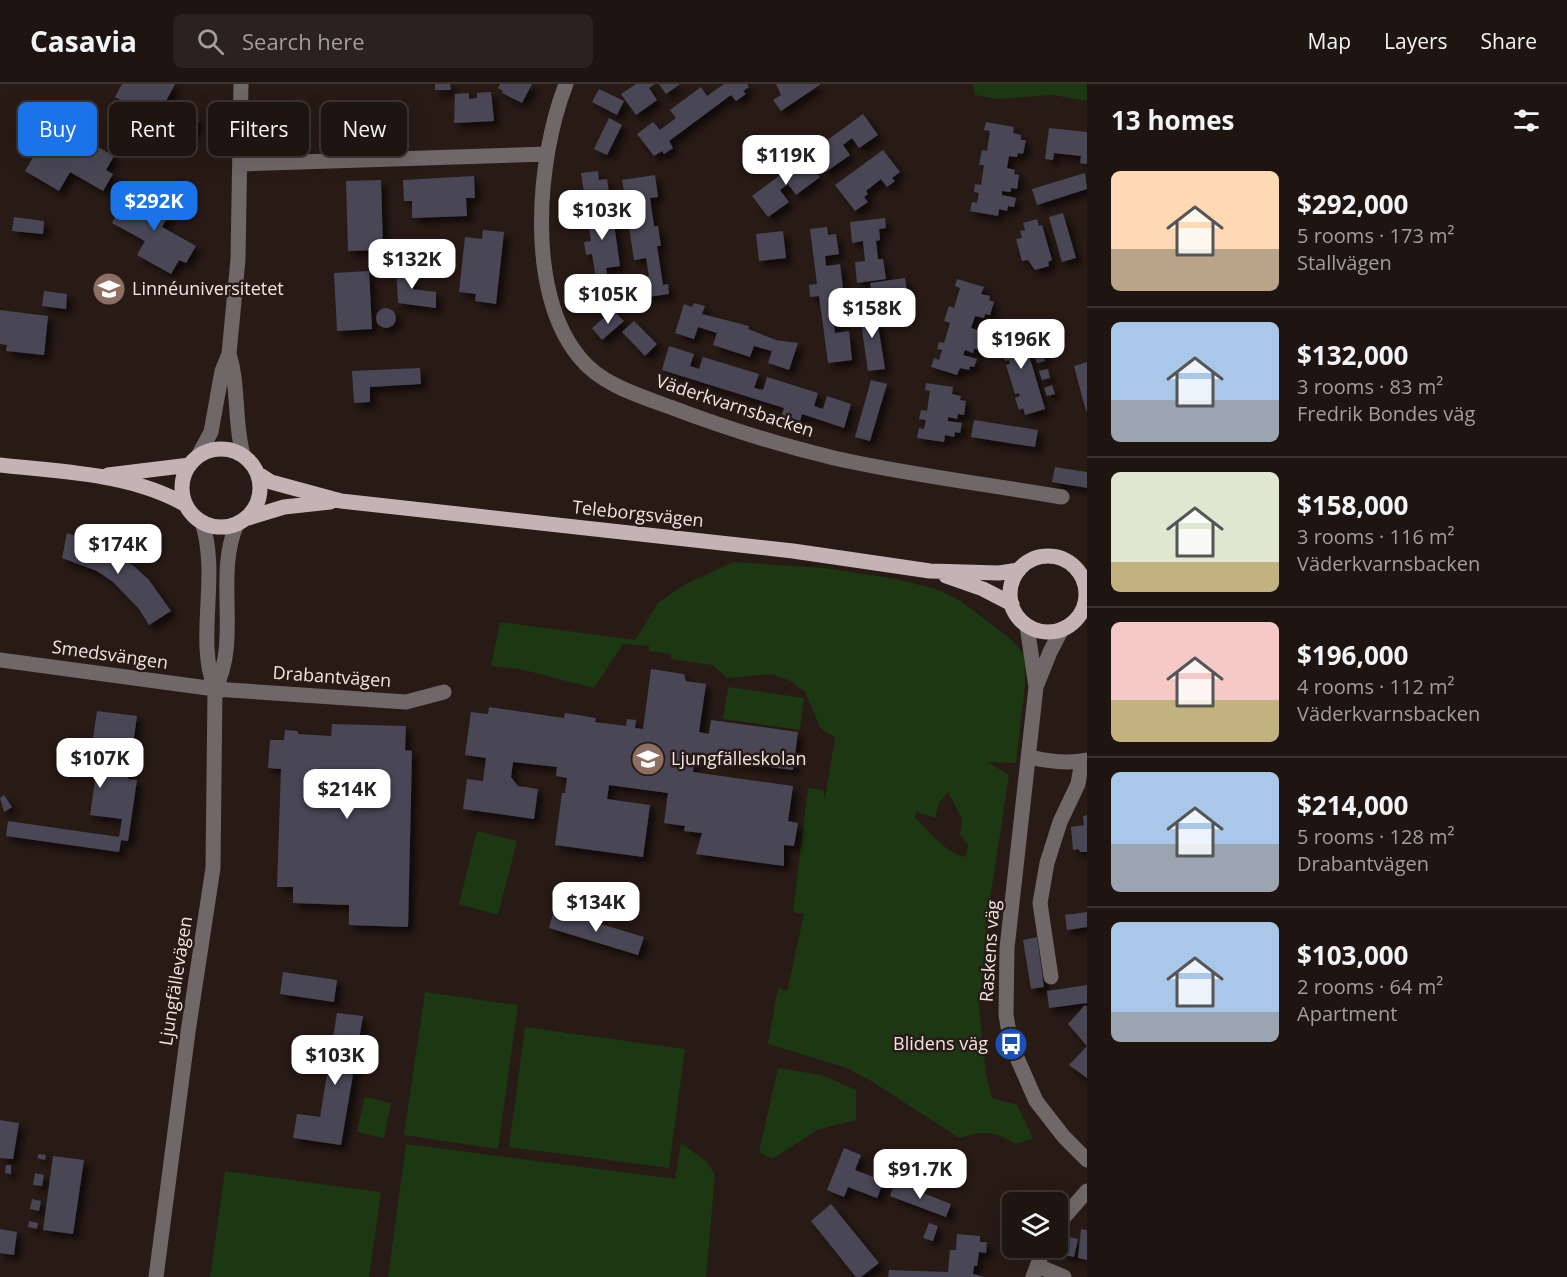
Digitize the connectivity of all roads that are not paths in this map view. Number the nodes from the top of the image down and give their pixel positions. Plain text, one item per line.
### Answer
1 (241, 84) edge
2 (566, 84) edge
3 (547, 154) junction
4 (241, 164) junction
5 (229, 354) junction
6 (243, 455) junction
7 (194, 460) junction
8 (0, 465) edge
9 (257, 472) junction
10 (99, 476) junction
11 (1062, 497) dead end
12 (341, 501) junction
13 (186, 505) junction
14 (202, 522) junction
15 (240, 522) junction
16 (1019, 570) junction
17 (930, 571) junction
18 (1086, 587) edge
19 (1012, 604) junction
20 (1082, 618) edge
21 (1027, 626) junction
22 (1062, 629) junction
23 (0, 660) edge
24 (1036, 687) junction
25 (215, 689) junction
26 (444, 692) dead end
27 (1030, 757) junction
28 (1084, 760) edge
29 (1051, 977) dead end
30 (1087, 1160) edge
31 (1087, 1191) edge
32 (1068, 1213) edge
33 (1035, 1271) edge
34 (156, 1277) edge
35 (1064, 1277) edge

1 - 4 street
2 - 3 street, Väderkvarnsbacken
3 - 4 street
3 - 11 street, Väderkvarnsbacken
4 - 5 street
5 - 6 street
5 - 7 street
6 - 7 main road
6 - 9 main road
7 - 10 main road
7 - 13 main road
8 - 10 main road
9 - 12 main road, Teleborgsvägen
9 - 15 main road
10 - 13 main road
12 - 15 main road, Teleborgsvägen
12 - 17 main road, Teleborgsvägen
13 - 14 main road
14 - 15 main road
14 - 25 street, Ljungfällevägen
15 - 25 street, Ljungfällevägen
16 - 17 main road, Teleborgsvägen
16 - 18 main road
16 - 19 main road
17 - 19 main road, Teleborgsvägen
18 - 20 main road
19 - 21 main road
20 - 22 main road
21 - 22 main road
21 - 24 street, Raskens väg
22 - 24 street, Raskens väg
23 - 25 street, Smedsvängen
24 - 27 street, Raskens väg
25 - 26 street, Drabantvägen
25 - 34 street, Ljungfällevägen
27 - 28 street
27 - 30 street, Raskens väg
28 - 29 street
31 - 32 street
33 - 35 street

